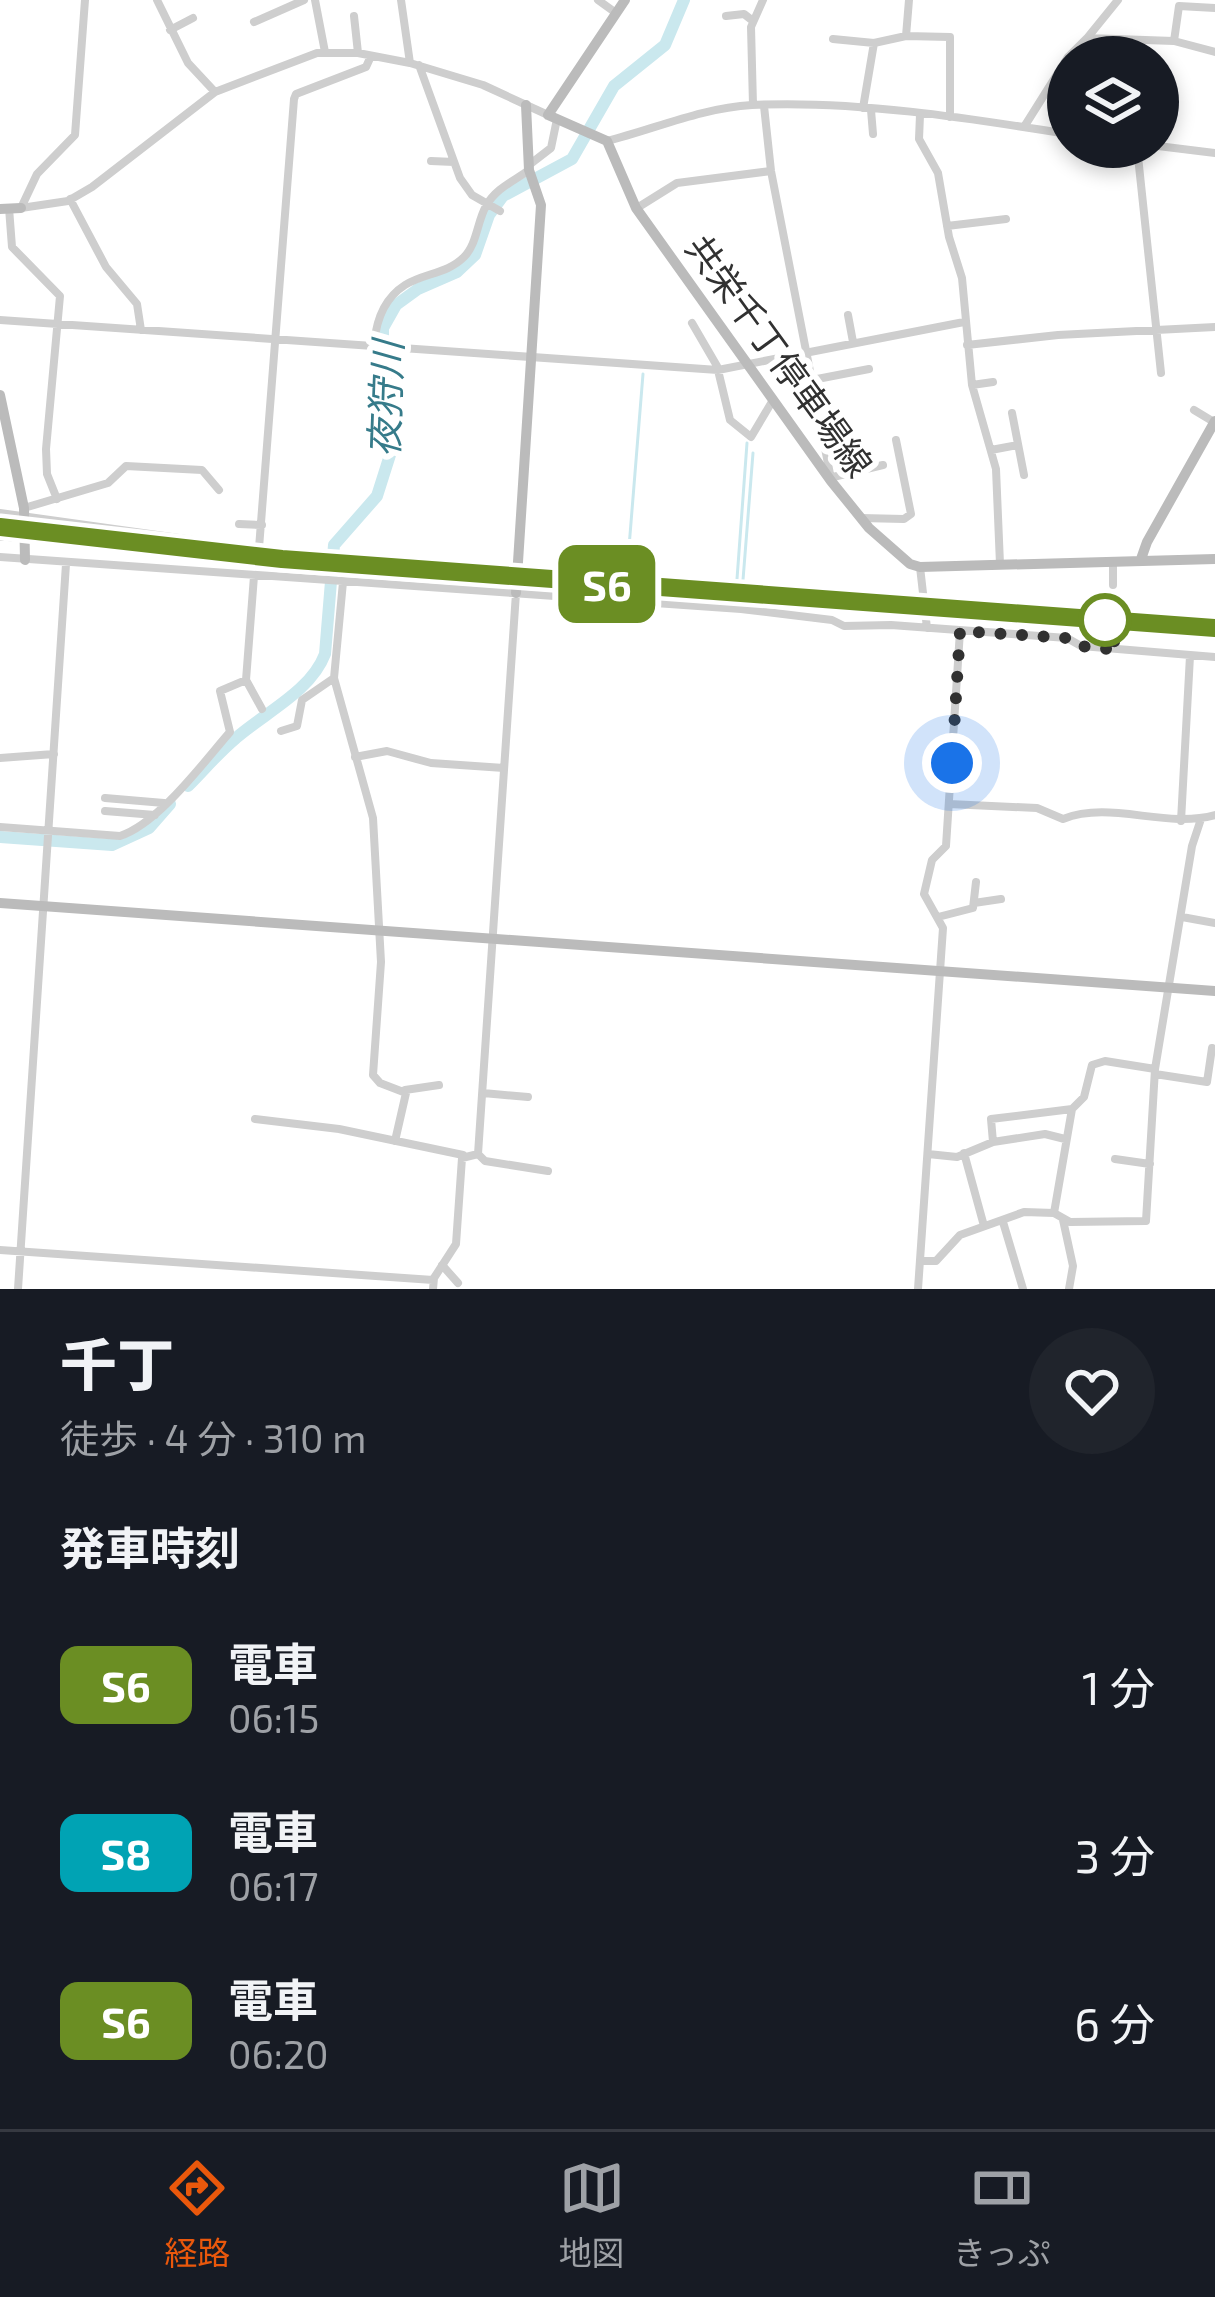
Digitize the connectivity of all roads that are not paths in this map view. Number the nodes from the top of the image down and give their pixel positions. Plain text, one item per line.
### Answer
1 (85, 0) edge
2 (157, 0) edge
3 (304, 0) edge
4 (314, 0) edge
5 (401, 0) edge
6 (598, 0) edge
7 (625, 0) edge
8 (764, 0) edge
9 (908, 0) edge
10 (1118, 0) edge
11 (1215, 8) edge
12 (616, 13) junction
13 (354, 16) dead end
14 (726, 16) dead end
15 (193, 18) dead end
16 (753, 21) junction
17 (254, 22) dead end
18 (170, 30) junction
19 (906, 36) junction
20 (1089, 36) edge
21 (1175, 36) edge
22 (833, 39) dead end
23 (1179, 42) edge
24 (874, 43) junction
25 (325, 52) junction
26 (1215, 52) edge
27 (358, 53) junction
28 (371, 56) junction
29 (415, 64) junction
30 (287, 83) dead end
31 (1047, 90) edge
32 (215, 92) junction
33 (295, 99) junction
34 (526, 105) junction
35 (758, 106) junction
36 (867, 109) junction
37 (920, 115) junction
38 (553, 117) junction
39 (950, 117) junction
40 (1024, 127) junction
41 (1047, 131) edge
42 (873, 134) dead end
43 (603, 139) junction
44 (1179, 149) edge
45 (1215, 153) edge
46 (431, 160) dead end
47 (454, 162) junction
48 (1139, 168) edge
49 (529, 169) junction
50 (771, 171) junction
51 (70, 200) junction
52 (493, 207) junction
53 (10, 208) edge
54 (636, 208) junction
55 (1006, 218) dead end
56 (947, 226) junction
57 (848, 315) dead end
58 (0, 320) edge
59 (692, 322) dead end
60 (964, 322) junction
61 (56, 325) junction
62 (1215, 327) edge
63 (141, 330) junction
64 (1154, 330) junction
65 (278, 339) junction
66 (853, 342) junction
67 (375, 345) junction
68 (968, 345) junction
69 (806, 351) junction
70 (532, 358) junction
71 (745, 362) junction
72 (869, 369) dead end
73 (718, 370) junction
74 (1161, 373) dead end
75 (812, 380) junction
76 (994, 382) dead end
77 (972, 386) junction
78 (0, 395) edge
79 (772, 400) junction
80 (1194, 410) dead end
81 (1012, 413) dead end
82 (1215, 422) edge
83 (4, 433) edge
84 (896, 440) dead end
85 (383, 444) dead end
86 (1018, 445) junction
87 (991, 451) junction
88 (883, 465) dead end
89 (1024, 475) dead end
90 (832, 479) junction
91 (219, 490) dead end
92 (56, 499) junction
93 (23, 512) junction
94 (0, 513) edge
95 (860, 518) junction
96 (239, 524) dead end
97 (262, 525) junction
98 (259, 548) junction
99 (0, 557) edge
100 (1142, 559) junction
101 (1215, 559) edge
102 (25, 560) junction
103 (1113, 562) junction
104 (66, 564) junction
105 (1000, 564) junction
106 (920, 567) junction
107 (518, 570) junction
108 (254, 576) junction
109 (342, 582) junction
110 (1113, 585) dead end
111 (516, 592) junction
112 (925, 599) junction
113 (927, 628) junction
114 (960, 631) junction
115 (1190, 656) junction
116 (1215, 657) edge
117 (246, 680) junction
118 (329, 680) junction
119 (262, 709) dead end
120 (281, 731) dead end
121 (54, 754) junction
122 (355, 757) junction
123 (0, 758) edge
124 (504, 768) junction
125 (105, 798) dead end
126 (165, 803) junction
127 (949, 804) junction
128 (105, 811) dead end
129 (154, 815) junction
130 (1215, 815) edge
131 (1202, 819) junction
132 (1181, 821) junction
133 (0, 827) edge
134 (47, 836) junction
135 (976, 882) dead end
136 (1001, 899) dead end
137 (0, 903) edge
138 (974, 903) junction
139 (43, 908) junction
140 (938, 917) junction
141 (1182, 917) junction
142 (1215, 922) edge
143 (378, 929) junction
144 (493, 940) junction
145 (940, 971) junction
146 (1170, 988) junction
147 (1215, 991) edge
148 (1212, 1048) dead end
149 (1155, 1072) junction
150 (439, 1085) dead end
151 (405, 1090) junction
152 (483, 1093) junction
153 (528, 1097) dead end
154 (1072, 1109) junction
155 (255, 1120) dead end
156 (1065, 1138) junction
157 (395, 1141) junction
158 (993, 1142) junction
159 (964, 1153) junction
160 (478, 1154) junction
161 (928, 1154) junction
162 (463, 1155) junction
163 (1114, 1159) dead end
164 (1150, 1164) junction
165 (548, 1171) dead end
166 (1059, 1215) junction
167 (1003, 1222) junction
168 (984, 1226) junction
169 (0, 1250) edge
170 (21, 1252) junction
171 (921, 1261) junction
172 (442, 1265) junction
173 (458, 1283) dead end
174 (433, 1285) edge
175 (18, 1289) edge
176 (919, 1289) edge
177 (1023, 1289) edge
178 (1070, 1289) edge

1 - 53 street
2 - 18 street
3 - 17 street
4 - 25 street
5 - 29 street
6 - 12 street
7 - 12 street
8 - 16 street
9 - 19 street
10 - 20 street
11 - 21 street
12 - 38 street
13 - 27 street
14 - 16 street
15 - 18 street
16 - 35 street
18 - 32 street
19 - 24 street
19 - 39 street
22 - 24 street
23 - 26 street
24 - 36 street
25 - 27 street
25 - 32 street
27 - 28 street
28 - 29 street
28 - 33 street
29 - 34 street
29 - 47 street
30 - 33 street
31 - 40 street
32 - 51 street
33 - 65 street
34 - 38 street
34 - 49 street
35 - 36 street
35 - 43 street
35 - 50 street
36 - 37 street
36 - 42 street
37 - 39 street
37 - 56 street
38 - 43 street
38 - 49 street
39 - 40 street
40 - 41 street
43 - 54 street, 共栄千丁停車場線
44 - 45 street
46 - 47 street
47 - 52 street
48 - 64 street
49 - 52 street
49 - 70 street
50 - 54 street
50 - 69 street
51 - 53 street
51 - 63 street
52 - 67 street
53 - 61 street
54 - 71 street, 共栄千丁停車場線
55 - 56 street
56 - 60 street
57 - 66 street
58 - 61 street
59 - 73 street
60 - 66 street
60 - 68 street
61 - 63 street
61 - 92 street
62 - 64 street
63 - 65 street
64 - 68 street
64 - 74 street
65 - 67 street
65 - 97 street
66 - 69 street
67 - 70 street
67 - 85 street
68 - 77 street
69 - 71 street
69 - 75 street
70 - 73 street
70 - 107 street
71 - 73 street
71 - 79 street, 共栄千丁停車場線
72 - 75 street
73 - 79 street
75 - 90 street
76 - 77 street
77 - 87 street
78 - 83 street
79 - 90 street, 共栄千丁停車場線
80 - 82 street
81 - 86 street
82 - 100 street
83 - 93 street
84 - 95 street
86 - 87 street
86 - 89 street
87 - 105 street
88 - 90 street
90 - 95 street, 共栄千丁停車場線
91 - 92 street
92 - 93 street
93 - 94 street
93 - 98 street
93 - 102 street
95 - 106 street, 共栄千丁停車場線
96 - 97 street
97 - 98 street
98 - 107 street
99 - 102 street
100 - 101 street
100 - 103 street
102 - 104 street
103 - 105 street
103 - 110 street
104 - 108 street
104 - 121 street
105 - 106 street
106 - 112 street
107 - 111 street
107 - 112 street
108 - 109 street
108 - 117 street
109 - 111 street
109 - 118 street
111 - 113 street
111 - 124 street
112 - 113 street
113 - 114 street
114 - 115 street
114 - 127 street
115 - 116 street
115 - 132 street
117 - 119 street
117 - 126 street
118 - 120 street
118 - 122 street
121 - 123 street
121 - 134 street
122 - 124 street
122 - 143 street
124 - 144 street
125 - 126 street
126 - 129 street
127 - 132 street
127 - 140 street
128 - 129 street
129 - 134 street
130 - 131 street
131 - 132 street
131 - 141 street
133 - 134 street
134 - 139 street
135 - 138 street
136 - 138 street
137 - 139 street
138 - 140 street
139 - 143 street
139 - 170 street
140 - 145 street
141 - 142 street
141 - 146 street
143 - 144 street
143 - 151 street
144 - 145 street
144 - 152 street
145 - 146 street
145 - 161 street
146 - 147 street
146 - 149 street
148 - 149 street
149 - 154 street
149 - 164 street
150 - 151 street
151 - 157 street
152 - 153 street
152 - 160 street
154 - 156 street
154 - 158 street
155 - 157 street
156 - 158 street
156 - 166 street
157 - 162 street
158 - 159 street
159 - 161 street
159 - 168 street
160 - 162 street
160 - 165 street
161 - 171 street
162 - 172 street
163 - 164 street
164 - 166 street
166 - 167 street
166 - 178 street
167 - 168 street
167 - 177 street
168 - 171 street
169 - 170 street
170 - 174 street
170 - 175 street
171 - 176 street
172 - 173 street
172 - 174 street

